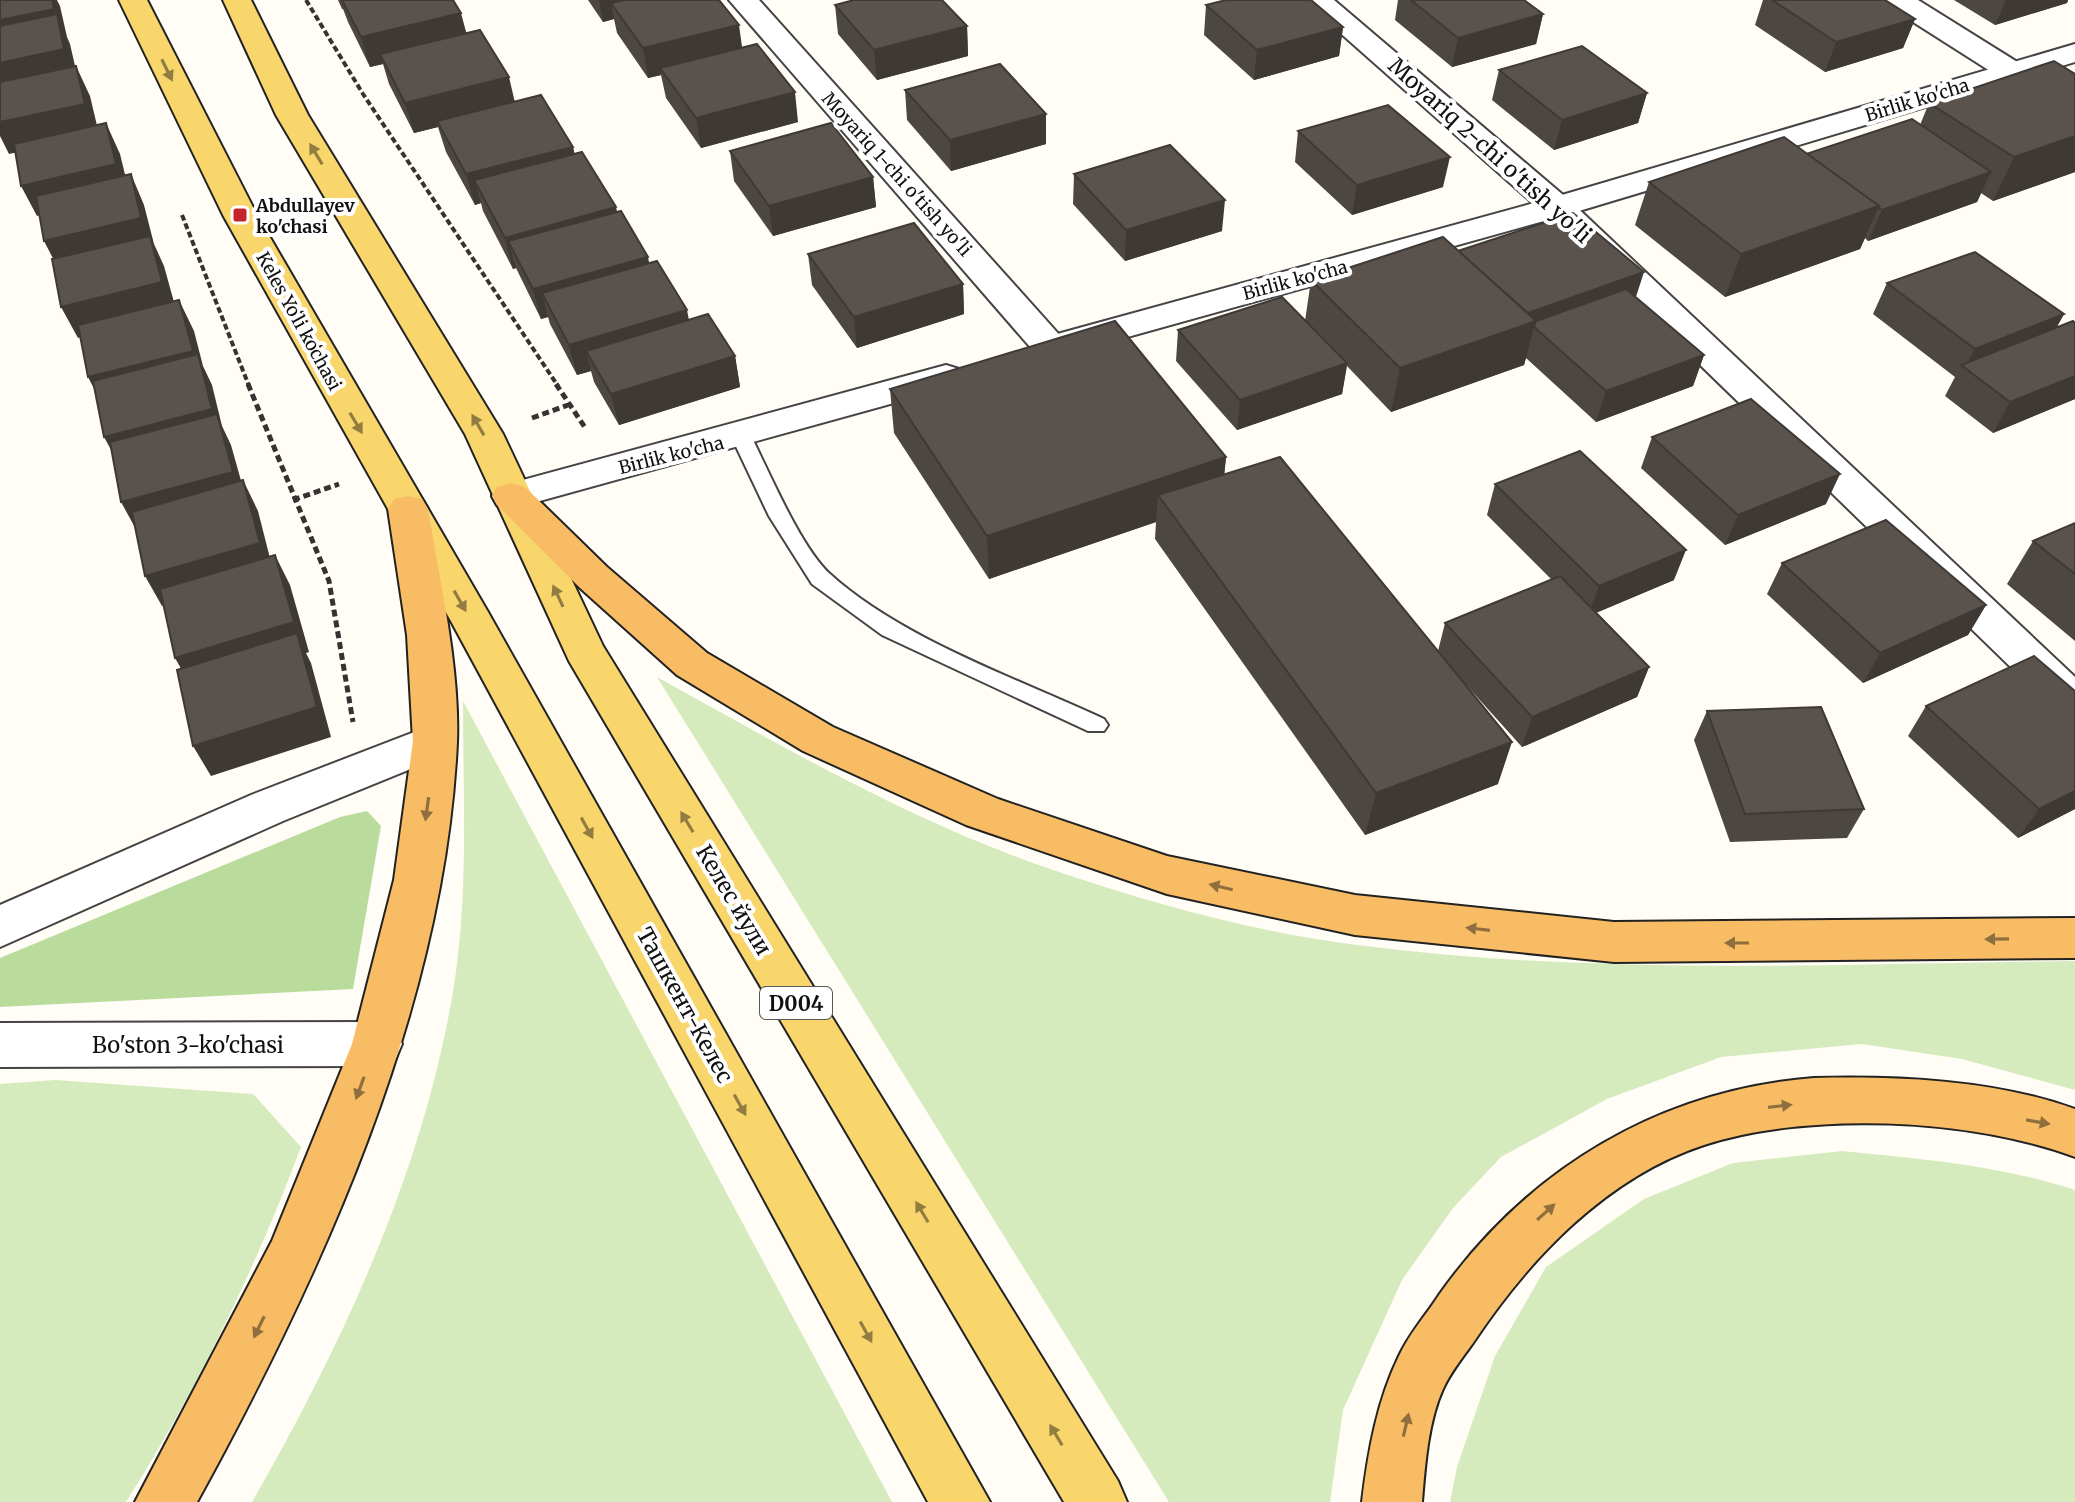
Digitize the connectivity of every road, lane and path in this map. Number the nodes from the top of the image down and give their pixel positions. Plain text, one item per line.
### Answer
1 (133, 0) edge
2 (237, 0) edge
3 (306, 0) edge
4 (743, 0) edge
5 (1317, 0) edge
6 (1898, 0) edge
7 (2075, 53) edge
8 (2015, 71) junction
9 (2075, 111) edge
10 (1557, 207) junction
11 (181, 215) dead end
12 (1036, 352) joint
13 (977, 369) edge
14 (568, 405) junction
15 (530, 419) dead end
16 (741, 436) junction
17 (614, 469) junction
18 (340, 484) dead end
19 (511, 496) junction
20 (293, 500) junction
21 (408, 509) junction
22 (2075, 703) edge
23 (1096, 725) dead end
24 (435, 741) junction
25 (362, 771) junction
26 (0, 927) edge
27 (2075, 938) edge
28 (377, 1044) junction
29 (0, 1045) edge
30 (2075, 1133) edge
31 (165, 1502) edge
32 (960, 1502) edge
33 (1097, 1502) edge
34 (1392, 1502) edge

1 -> 21 main road, Keles Yoʻli koʻchasi
19 -> 2 main road
3 - 14 path
4 - 12 street, Moyariq 1-chi o'tish yo'li
5 - 10 street, Moyariq 2-chi o'tish yo'li
6 - 8 street
7 - 8 street, Birlik ko'cha
8 - 9 street
8 - 10 street, Birlik ko'cha
10 - 12 street, Birlik ko'cha
10 - 22 street, Moyariq 2-chi o'tish yo'li
11 - 20 path
13 - 16 street, Birlik ko'cha
14 - 15 path
14 - 17 path
16 - 17 street, Birlik ko'cha
16 - 23 lane
17 - 19 street, Birlik ko'cha
18 - 20 path
27 -> 19 highway
33 -> 19 main road, Келес йули / D004
20 - 25 path
21 - 24 highway
21 -> 32 main road, Ташкент-Келес
24 - 25 street
24 -> 28 highway
25 - 26 street
28 - 29 street, Bo'ston 3-ko'chasi
28 -> 31 highway
34 -> 30 highway

